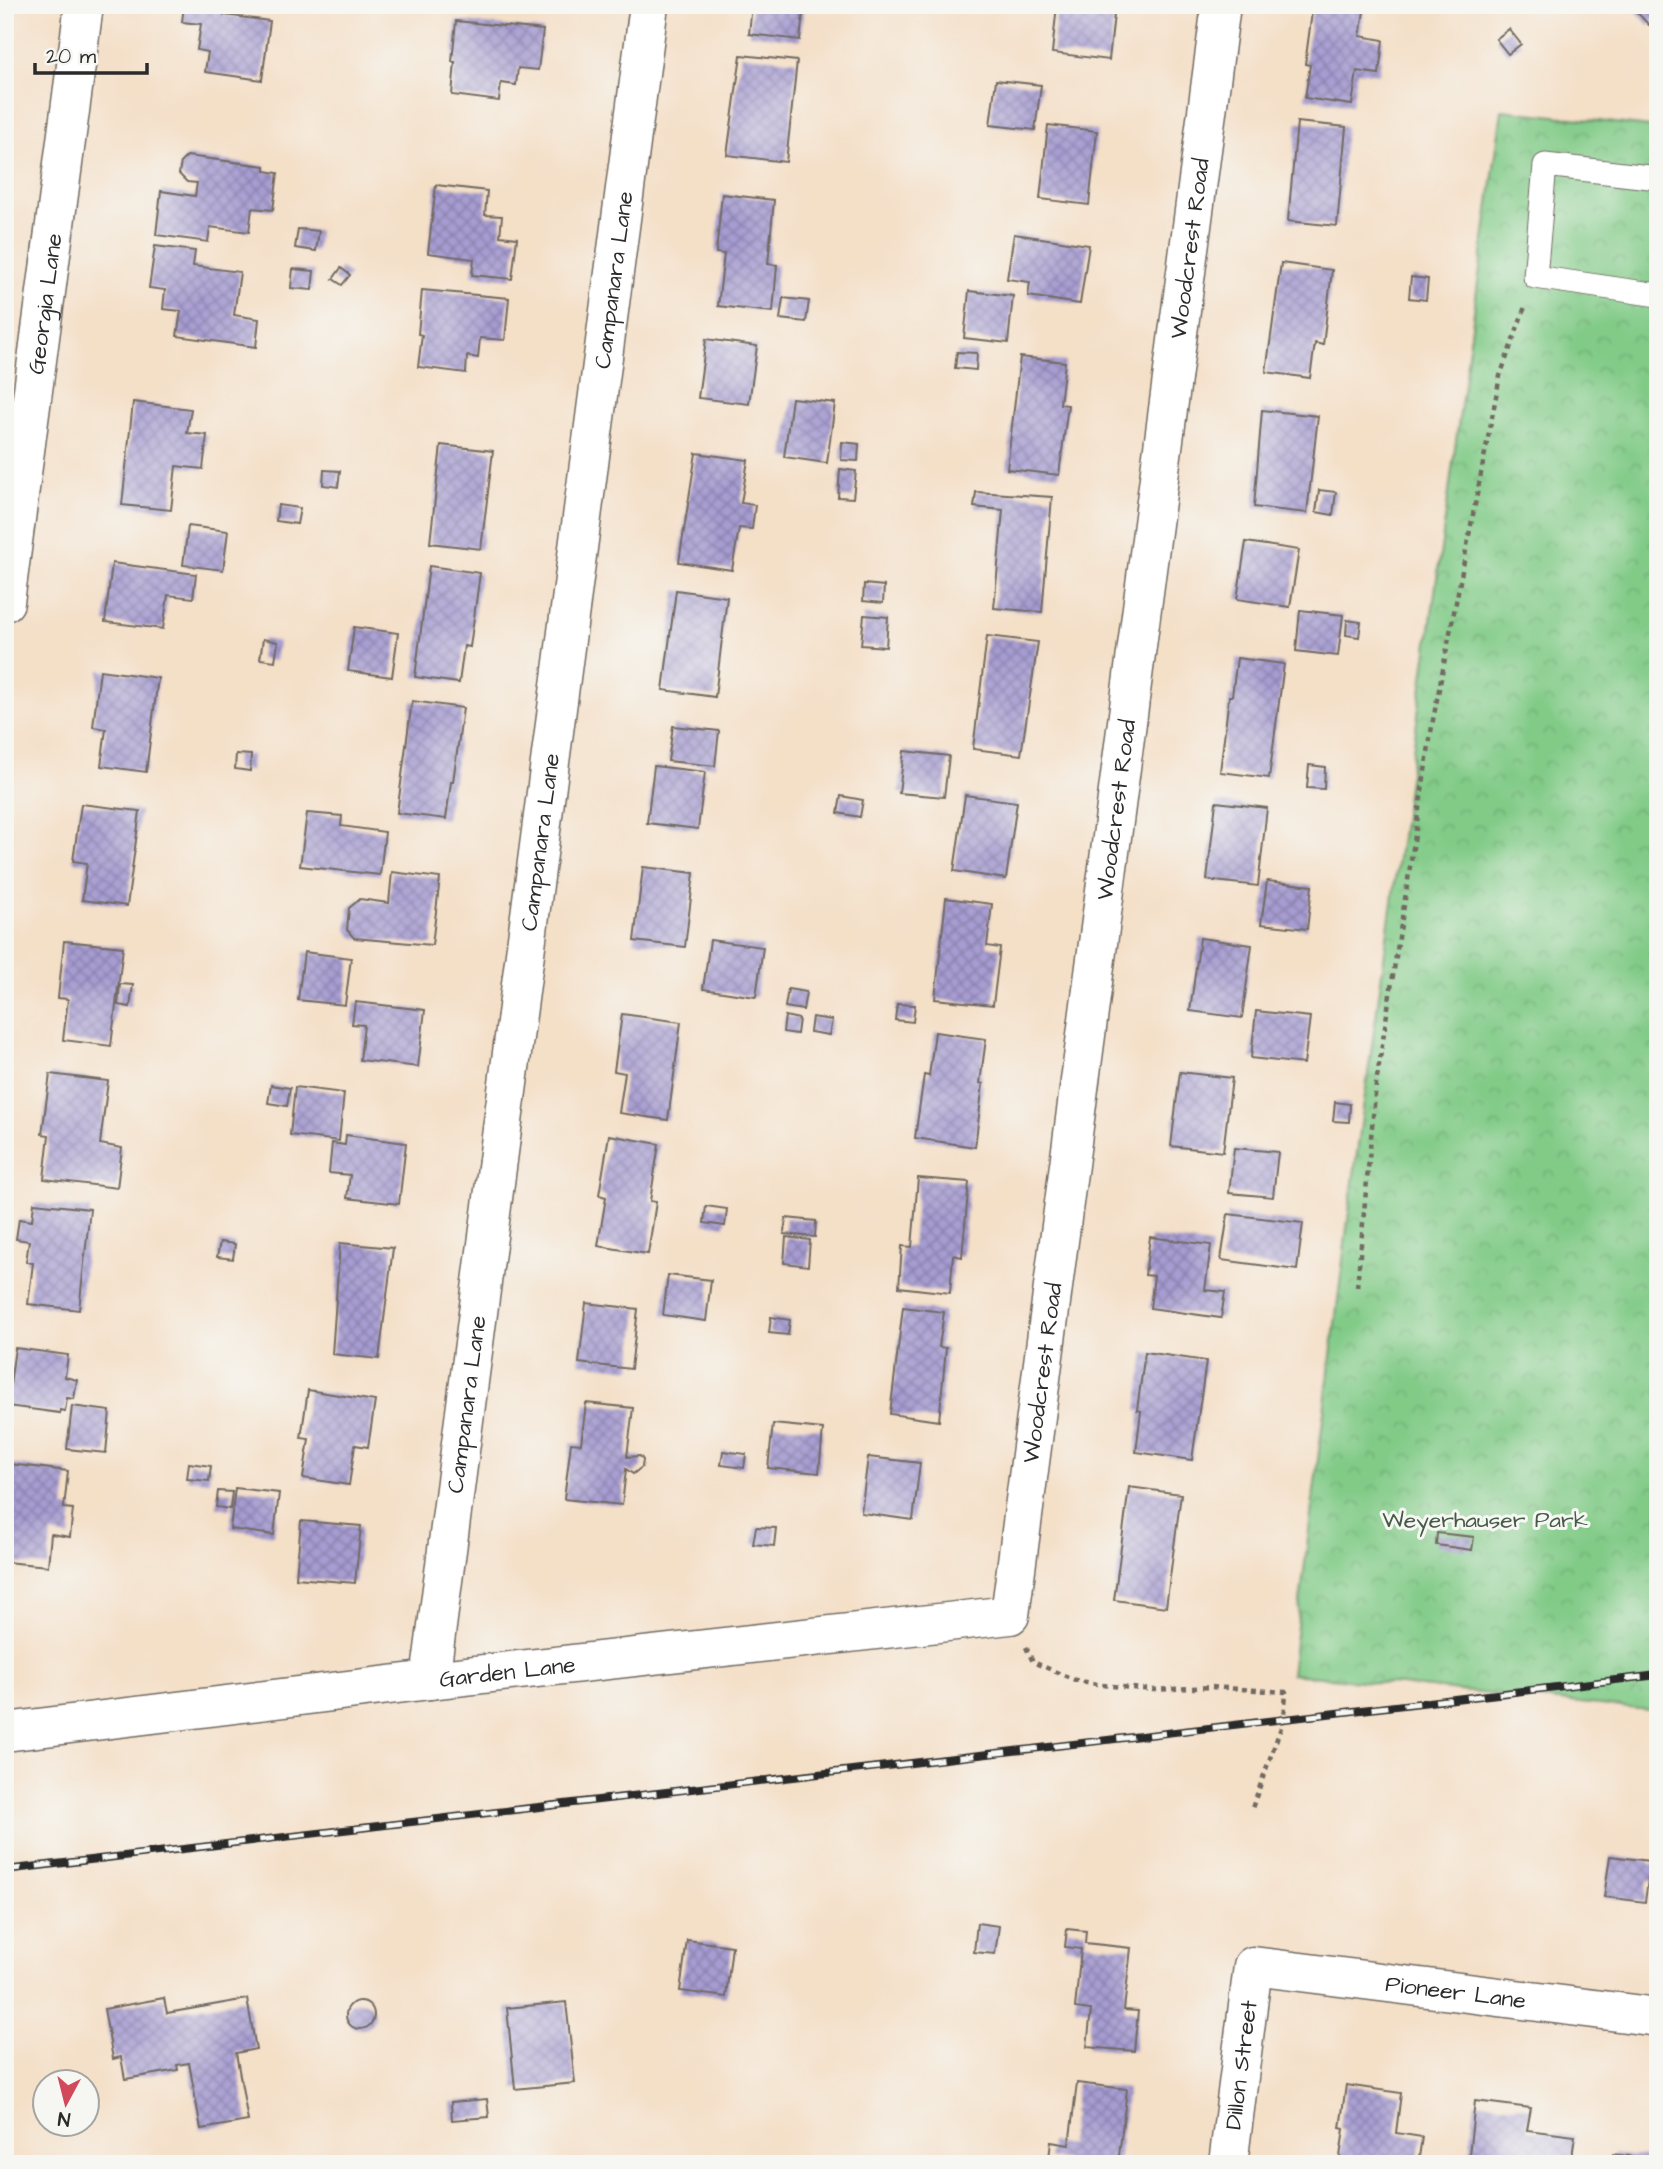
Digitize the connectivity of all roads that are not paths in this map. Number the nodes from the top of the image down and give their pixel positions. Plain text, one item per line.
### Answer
1 (84, 5) edge
2 (649, 5) edge
3 (1221, 5) edge
4 (1658, 178) edge
5 (1658, 295) edge
6 (5, 602) edge
7 (1010, 1615) joint
8 (430, 1680) junction
9 (5, 1732) edge
10 (1253, 1966) joint
11 (1658, 2017) edge
12 (1228, 2164) edge

1 - 6 street, Georgia Lane
2 - 8 street, Campanara Lane
3 - 7 street, Woodcrest Road
4 - 5 lane
7 - 8 street, Garden Lane
8 - 9 street, Garden Lane
10 - 11 street, Pioneer Lane
10 - 12 street, Dillon Street

